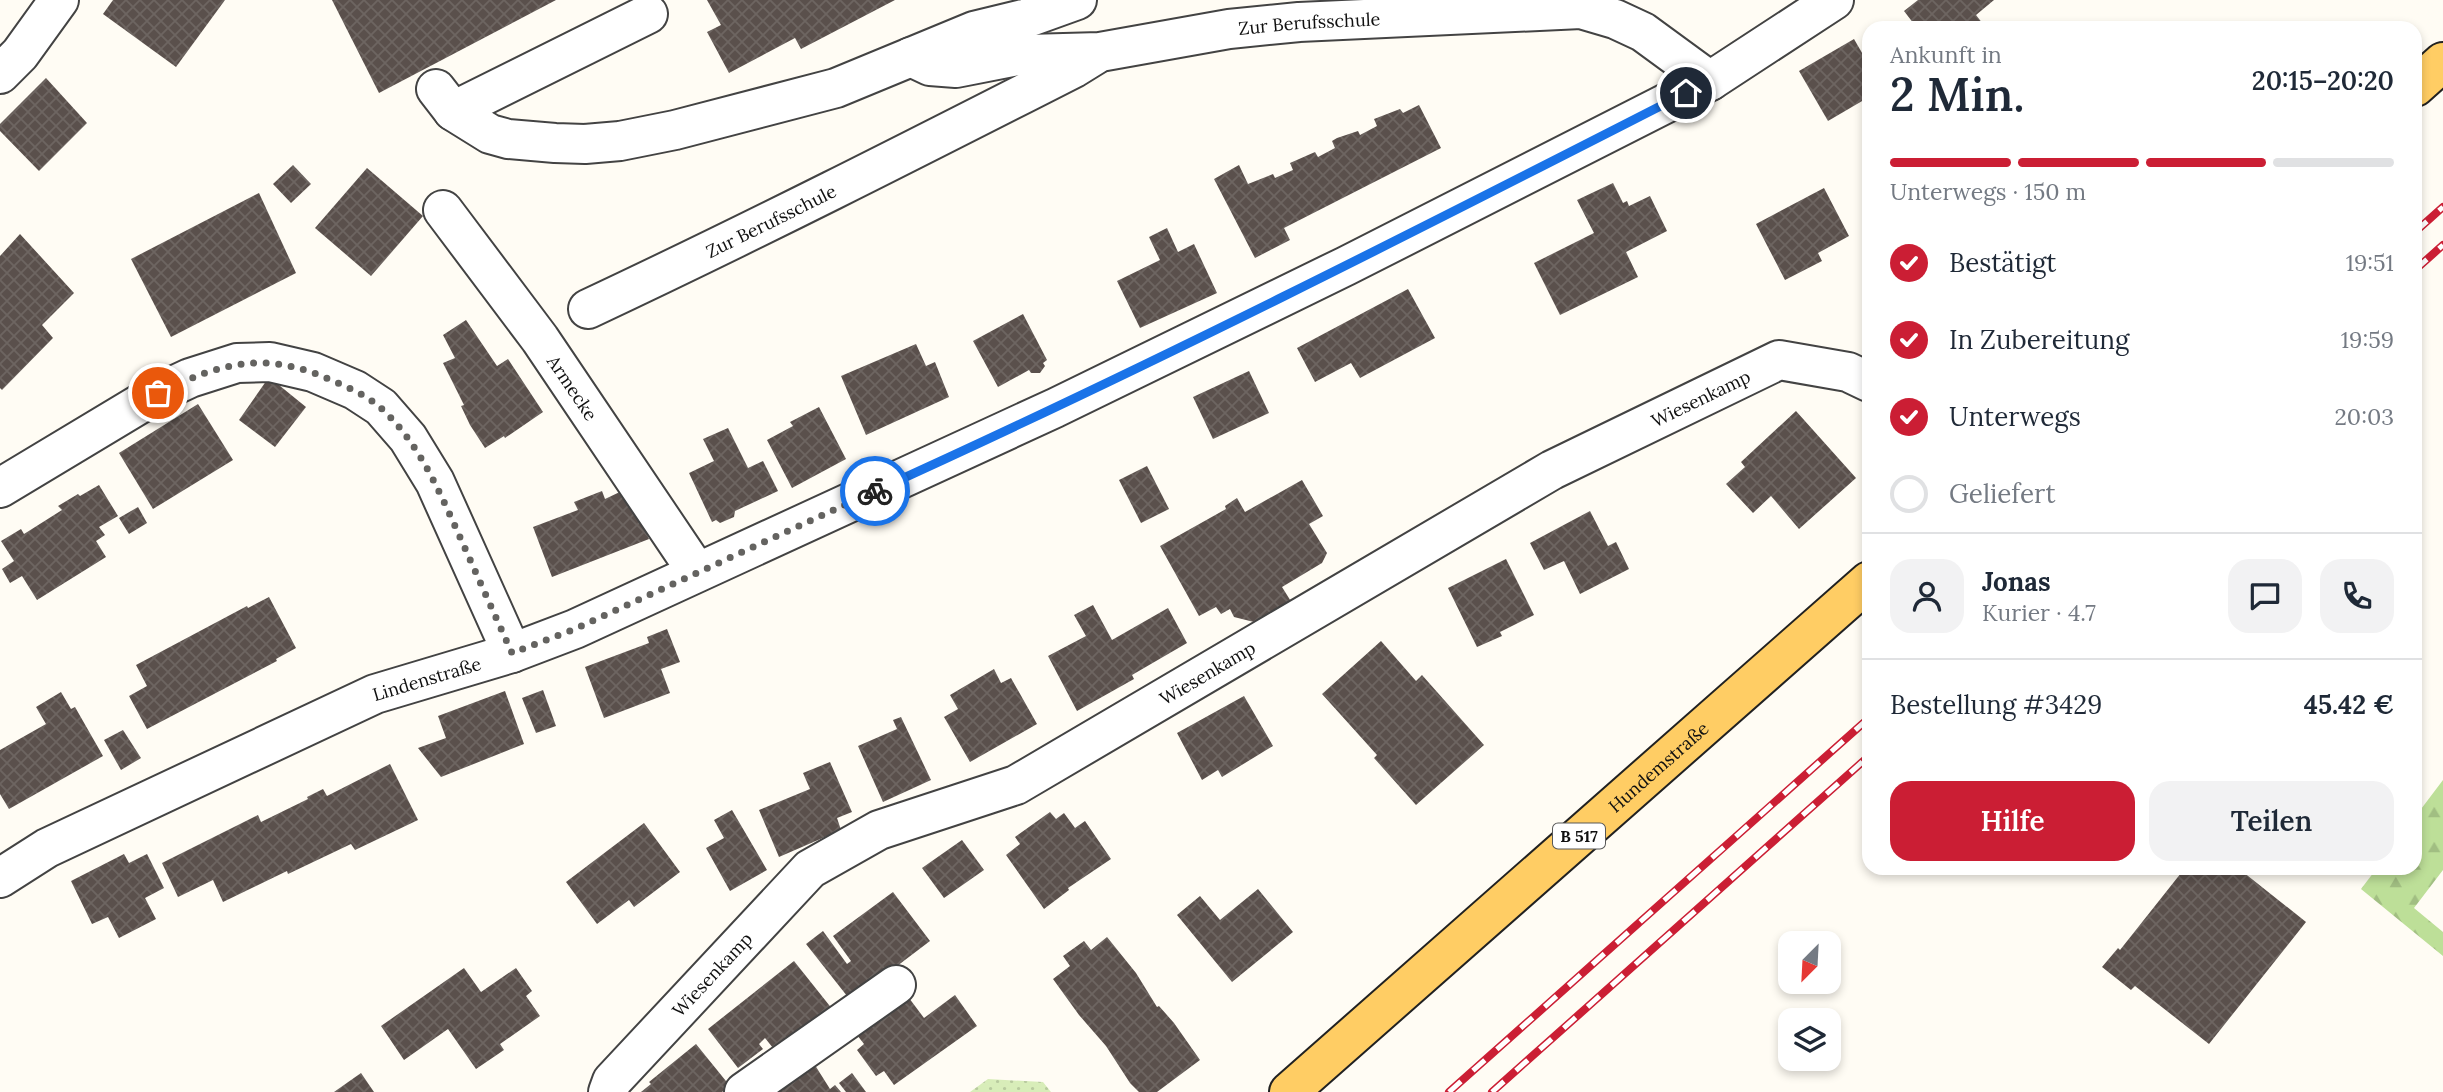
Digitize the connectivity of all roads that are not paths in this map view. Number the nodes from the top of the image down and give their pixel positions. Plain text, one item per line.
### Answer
1 (59, 0) edge
2 (1077, 0) edge
3 (1834, 0) edge
4 (648, 14) dead end
5 (1100, 52) junction
6 (911, 57) junction
7 (2443, 62) edge
8 (0, 74) edge
9 (1710, 81) junction
10 (2422, 82) edge
11 (443, 210) dead end
12 (588, 309) dead end
13 (1862, 379) edge
14 (0, 488) edge
15 (697, 572) junction
16 (1862, 587) edge
17 (512, 653) junction
18 (0, 878) edge
19 (896, 985) dead end
20 (610, 1086) edge
21 (744, 1092) edge
22 (1289, 1092) edge

1 - 8 street
2 - 6 street
3 - 9 street, Lindenstraße
4 - 6 street
5 - 6 street, Zur Berufsschule
5 - 9 street, Zur Berufsschule
5 - 12 street, Zur Berufsschule
7 - 10 main road
9 - 15 street, Lindenstraße
11 - 15 street, Armecke
13 - 20 street, Wiesenkamp
14 - 17 street
15 - 17 street, Lindenstraße
16 - 22 main road, Hundemstraße / B 517
17 - 18 street, Lindenstraße
19 - 21 street

